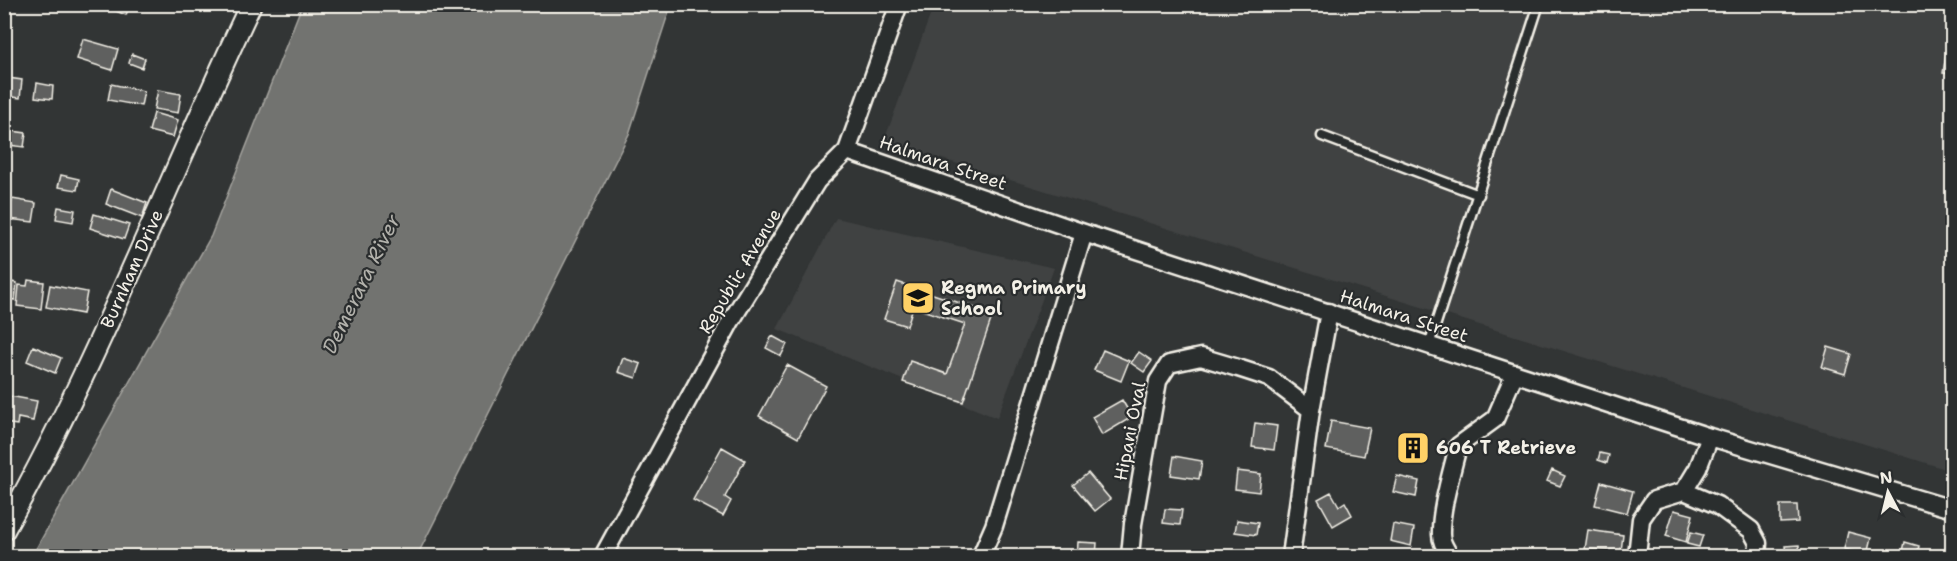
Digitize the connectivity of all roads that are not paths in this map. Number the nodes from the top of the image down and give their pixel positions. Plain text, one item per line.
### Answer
1 (251, 4) edge
2 (899, 4) edge
3 (1539, 4) edge
4 (1322, 136) dead end
5 (847, 151) junction
6 (1479, 195) junction
7 (1084, 233) junction
8 (1329, 312) junction
9 (1429, 345) junction
10 (1515, 373) junction
11 (1311, 410) junction
12 (1710, 437) junction
13 (1684, 491) junction
14 (1953, 509) edge
15 (4, 530) edge
16 (603, 556) edge
17 (981, 556) edge
18 (1130, 556) edge
19 (1291, 556) edge
20 (1450, 556) edge
21 (1637, 556) edge
22 (1757, 556) edge

1 - 15 street, Burnham Drive
2 - 5 street, Republic Avenue
3 - 6 lane
4 - 6 lane
5 - 7 street, Halmara Street
5 - 16 street, Republic Avenue
6 - 9 lane
7 - 8 street, Halmara Street
7 - 17 street
8 - 9 street, Halmara Street
8 - 11 street
9 - 10 street, Halmara Street
10 - 12 street, Halmara Street
10 - 20 street
11 - 18 street, Hipani Oval
11 - 19 street
12 - 13 street
12 - 14 street, Halmara Street
13 - 21 street
13 - 22 street

